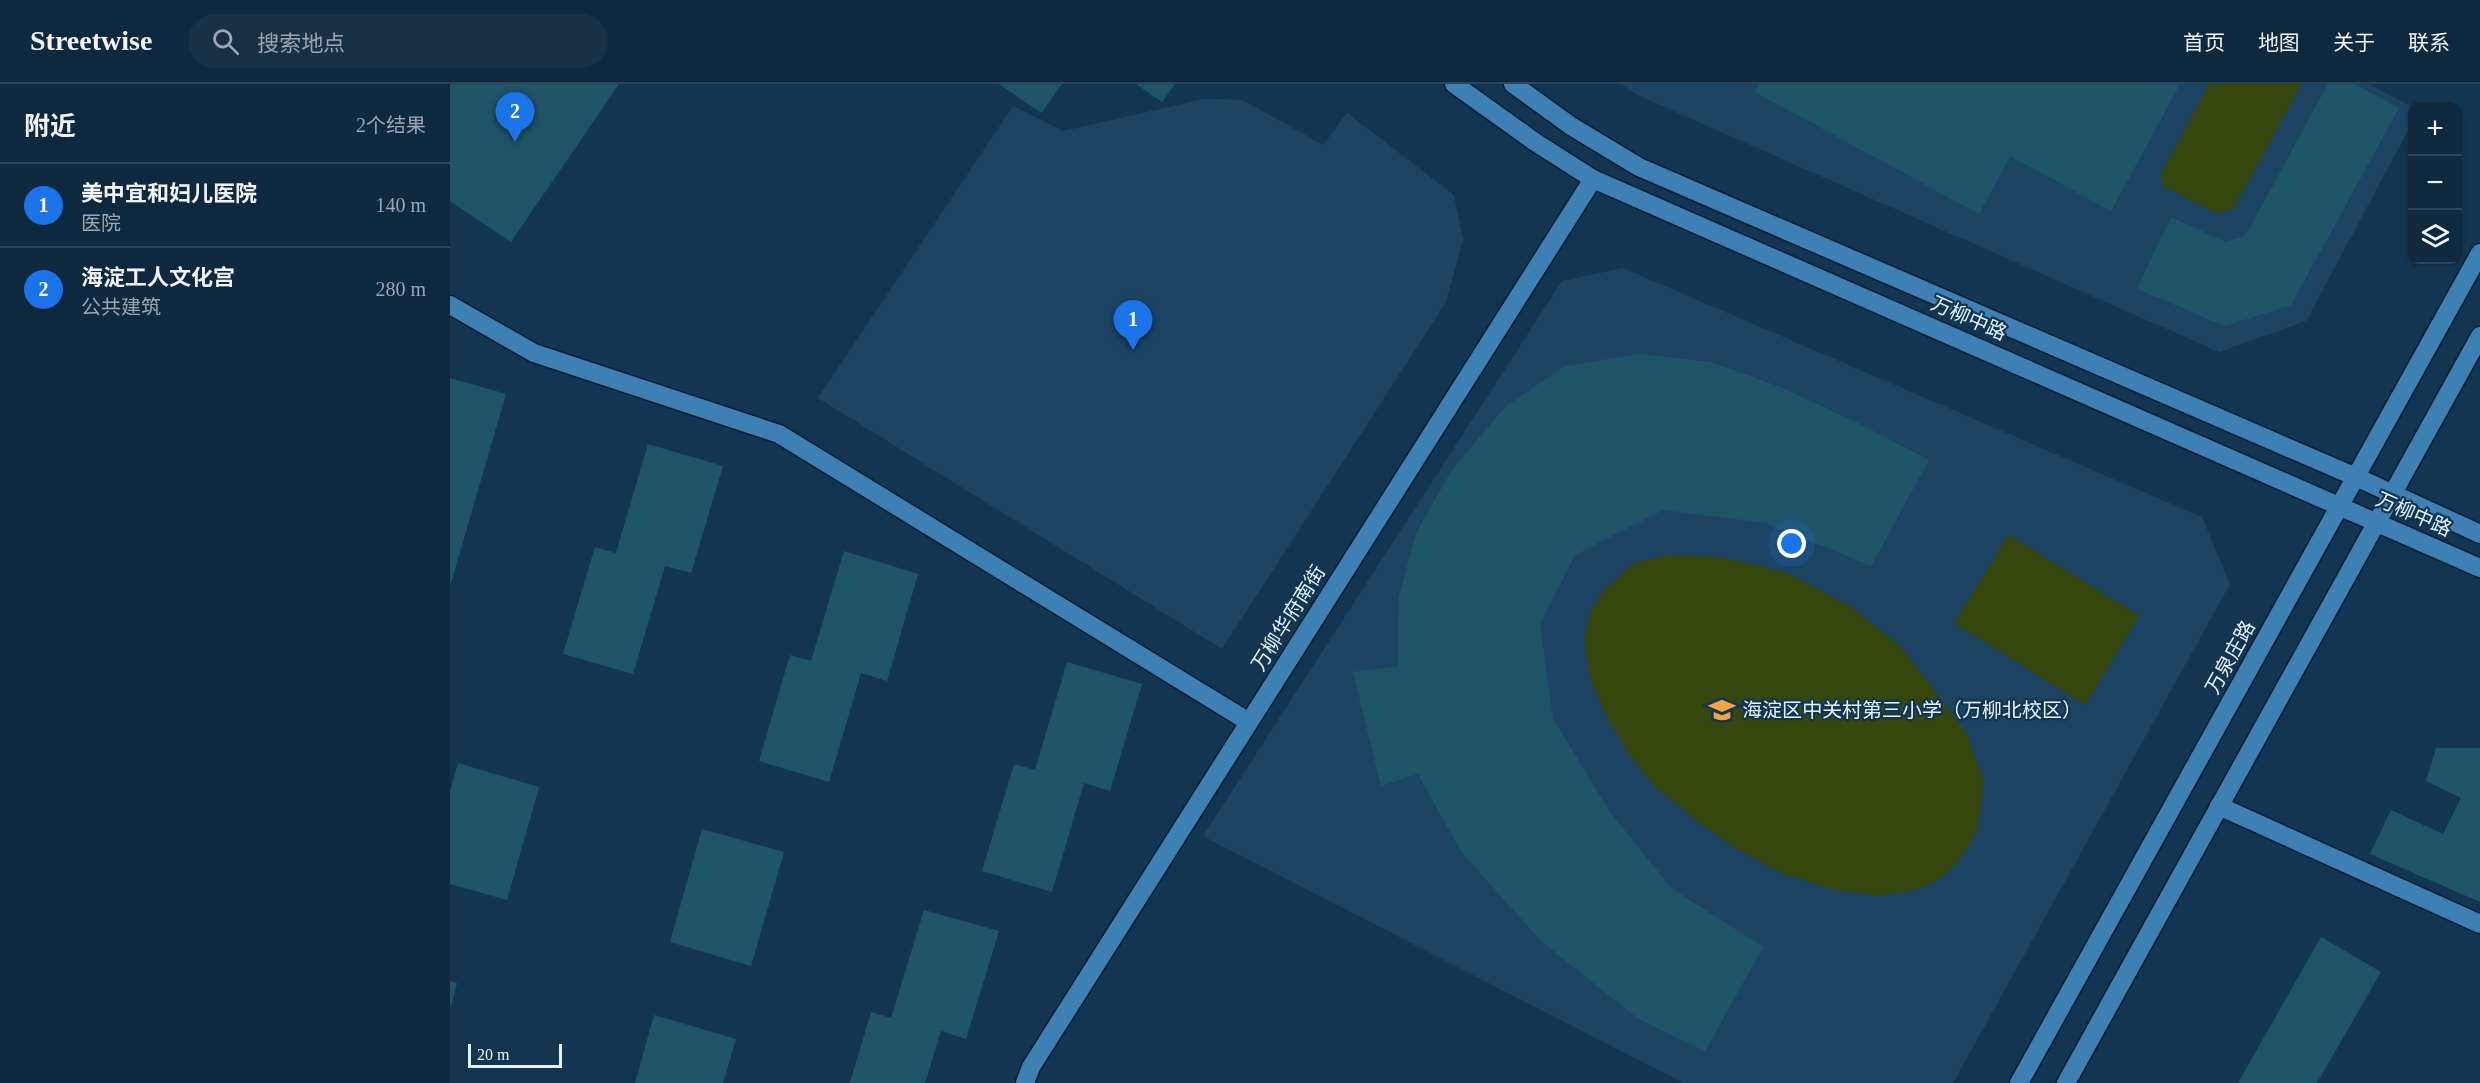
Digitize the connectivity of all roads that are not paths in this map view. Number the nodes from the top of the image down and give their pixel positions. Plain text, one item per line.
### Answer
1 (1454, 84) edge
2 (1514, 84) edge
3 (1593, 178) junction
4 (2480, 253) edge
5 (450, 305) edge
6 (2480, 336) edge
7 (2356, 477) junction
8 (2392, 494) junction
9 (2340, 506) junction
10 (2376, 522) junction
11 (2480, 534) edge
12 (2480, 568) edge
13 (1249, 722) junction
14 (2218, 806) junction
15 (2480, 924) edge
16 (1025, 1083) edge
17 (2019, 1083) edge
18 (2066, 1083) edge

1 - 3 street, 万柳中路
2 - 7 street, 万柳中路
3 - 9 street, 万柳中路
3 - 13 street, 万柳华府南街
4 - 7 street, 万泉庄路
5 - 13 street
6 - 8 street
7 - 8 street, 万柳中路
7 - 9 street, 万泉庄路
8 - 10 street
8 - 11 street, 万柳中路
9 - 10 street, 万柳中路
9 - 17 street, 万泉庄路
10 - 12 street, 万柳中路
10 - 14 street
13 - 16 street, 万柳华府南街
14 - 15 street
14 - 18 street

